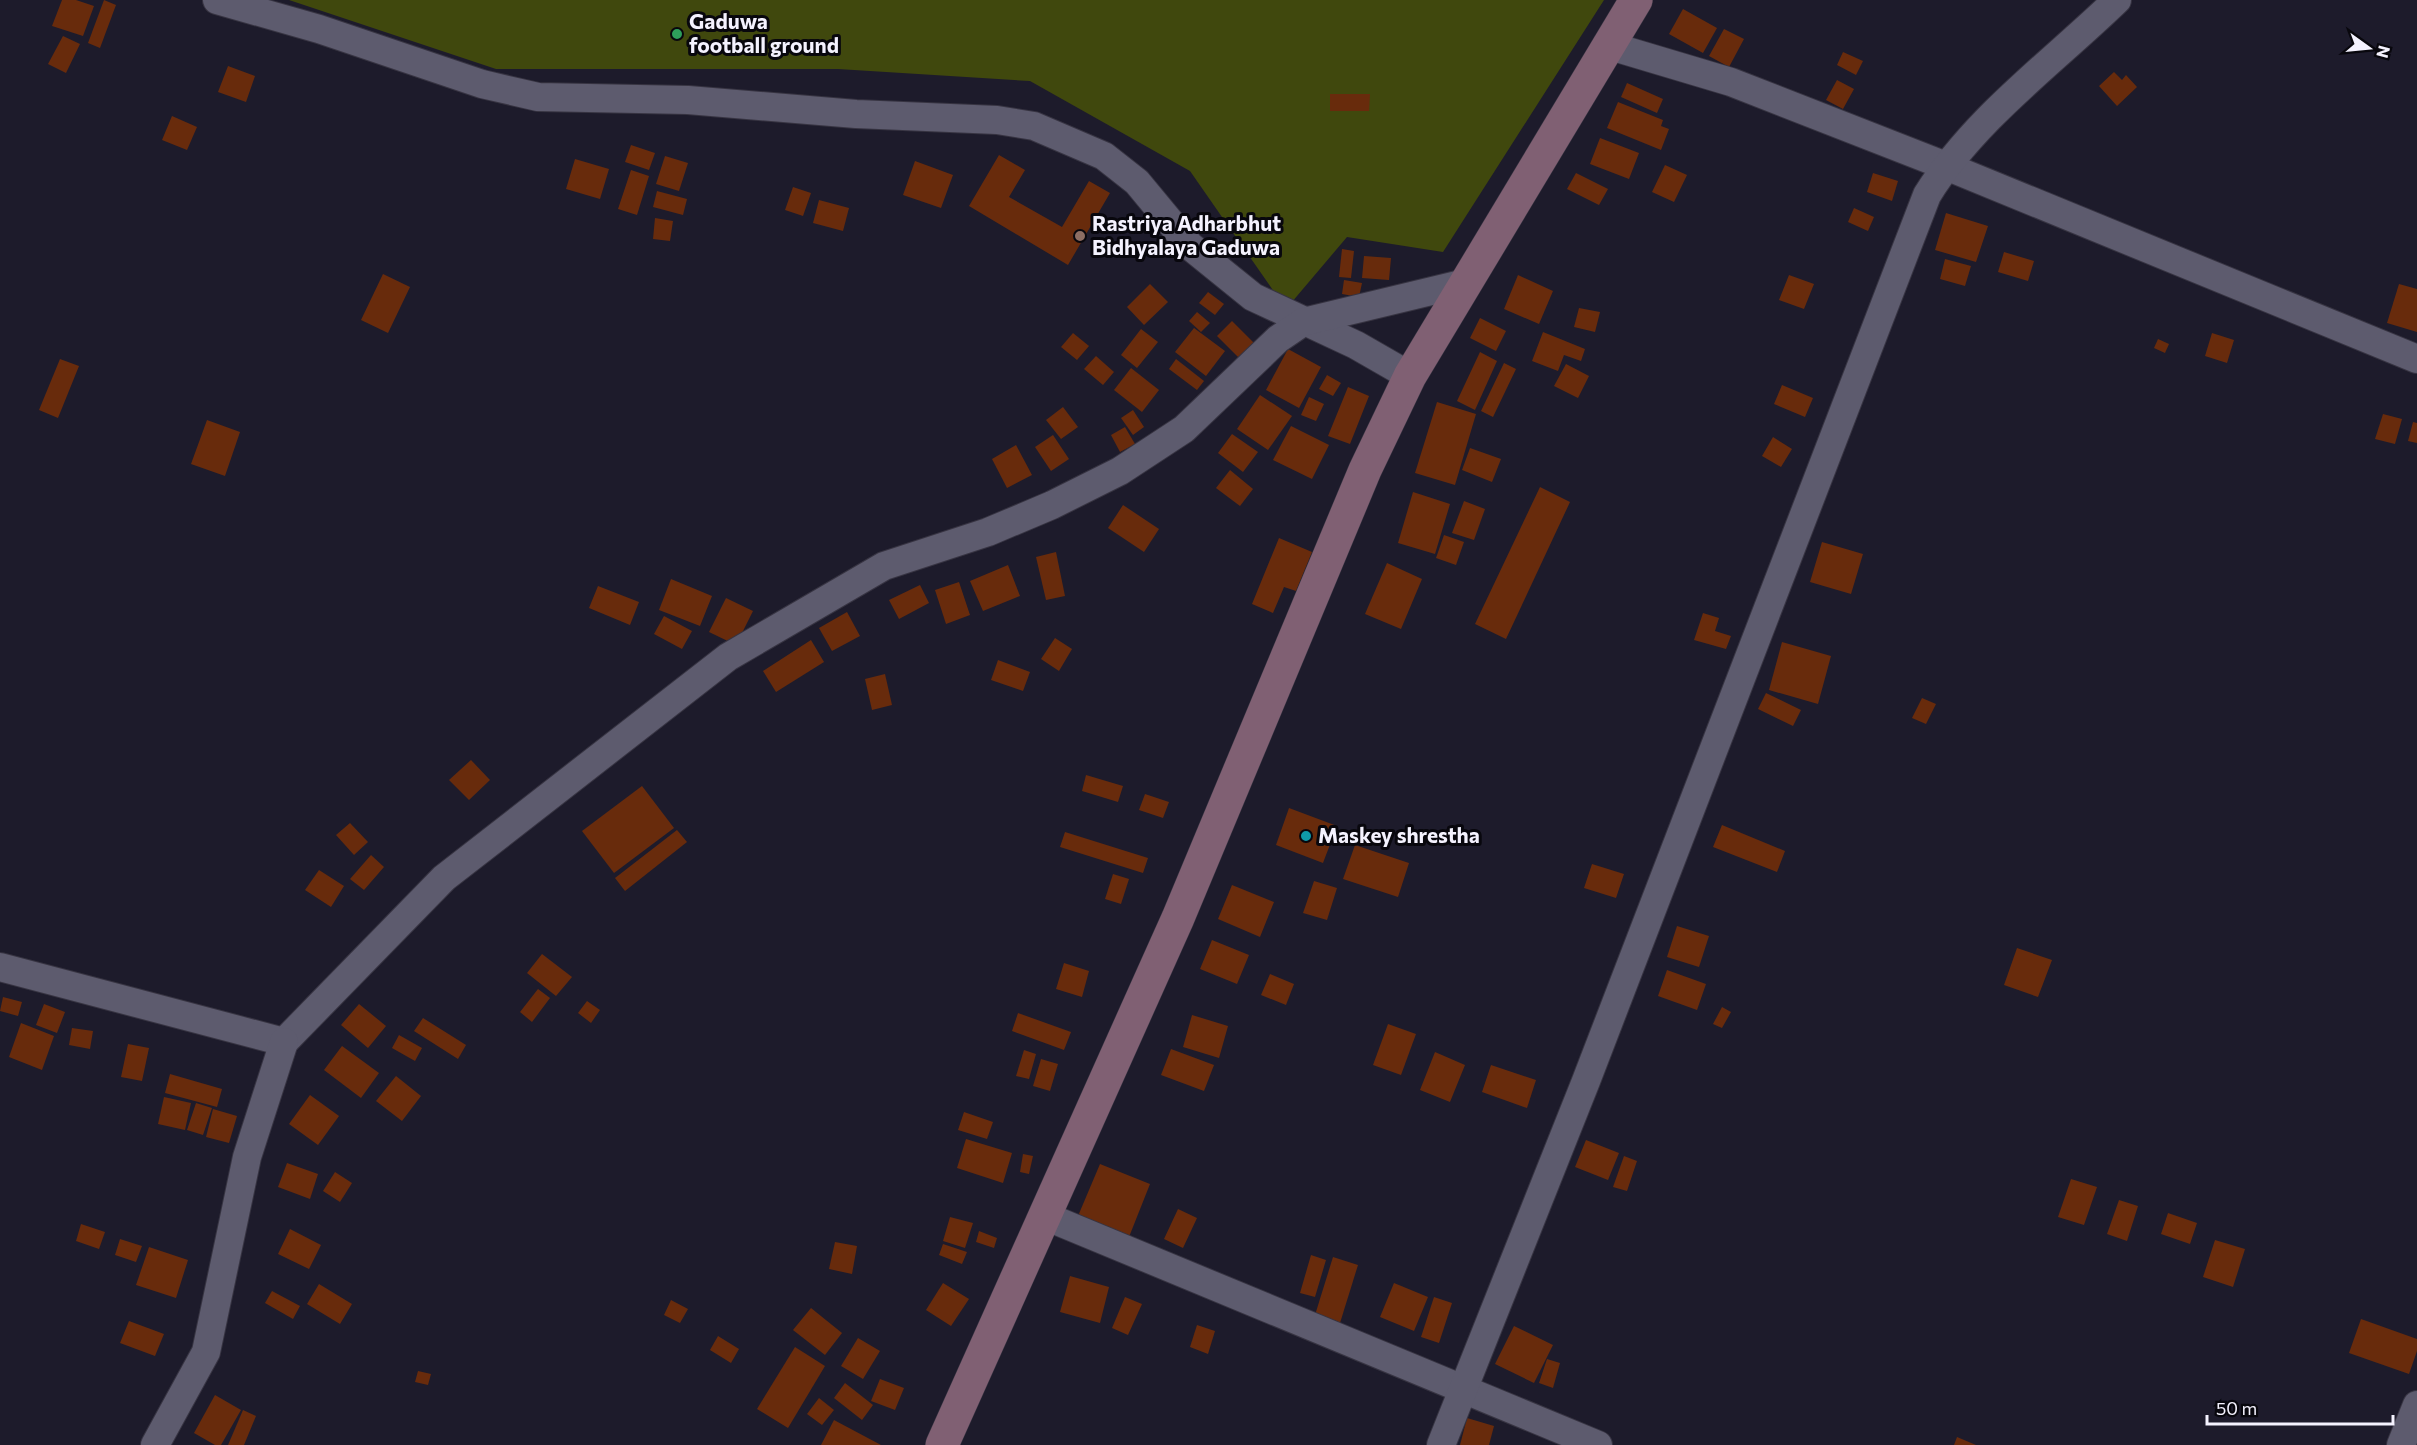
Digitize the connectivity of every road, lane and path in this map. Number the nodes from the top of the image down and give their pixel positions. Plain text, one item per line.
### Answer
1 (217, 0) edge
2 (1636, 0) edge
3 (2117, 0) edge
4 (1607, 45) junction
5 (1946, 166) junction
6 (1465, 283) junction
7 (1303, 322) junction
8 (2417, 359) edge
9 (1410, 376) junction
10 (0, 968) edge
11 (284, 1042) junction
12 (1045, 1216) junction
13 (1464, 1388) junction
14 (2417, 1405) edge
15 (154, 1445) edge
16 (942, 1445) edge
17 (1441, 1445) edge
18 (1598, 1445) edge
19 (2401, 1445) edge

1 - 7 street
2 - 4 street
3 - 5 street
4 - 5 street
4 - 6 street
5 - 8 street
5 - 13 street
6 - 7 street
6 - 9 street
7 - 9 street
7 - 11 street
9 - 12 street
10 - 11 street
11 - 15 street
12 - 13 street
12 - 16 street
13 - 17 street
13 - 18 street
14 - 19 street

